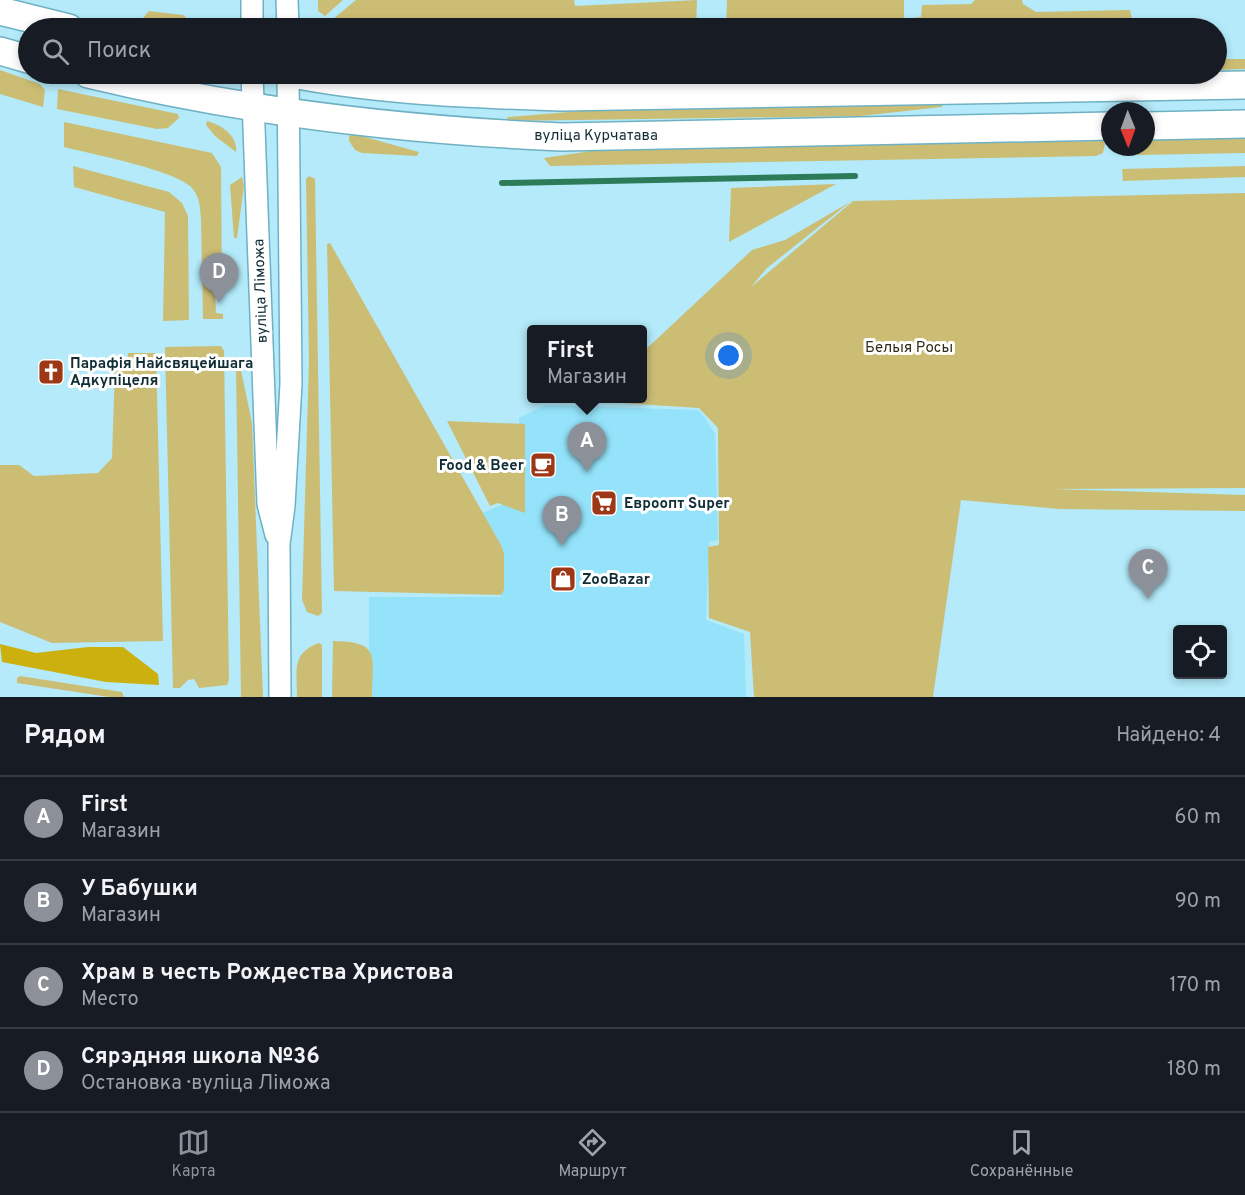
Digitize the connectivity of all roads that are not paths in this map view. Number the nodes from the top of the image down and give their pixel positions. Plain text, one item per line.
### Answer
1 (252, 0) edge
2 (287, 0) edge
3 (0, 11) edge
4 (28, 18) edge
5 (252, 18) edge
6 (288, 18) edge
7 (0, 51) edge
8 (18, 56) edge
9 (137, 84) edge
10 (252, 84) edge
11 (288, 84) edge
12 (355, 84) edge
13 (1245, 85) edge
14 (1153, 86) junction
15 (1152, 102) edge
16 (253, 108) junction
17 (289, 113) junction
18 (1245, 124) edge
19 (1101, 126) edge
20 (1155, 126) edge
21 (279, 544) junction
22 (280, 697) edge

1 - 5 street
2 - 6 street
3 - 4 main road
7 - 8 main road
9 - 16 main road, вуліца Курчатава
10 - 16 street, вуліца Ліможа
11 - 17 street, вуліца Ліможа
12 - 14 main road
13 - 14 main road
14 - 15 main road
16 - 17 main road, вуліца Курчатава
16 - 21 street, вуліца Ліможа
17 - 19 main road, вуліца Курчатава
17 - 21 street, вуліца Ліможа
18 - 20 main road
21 - 22 street, вуліца Ліможа

